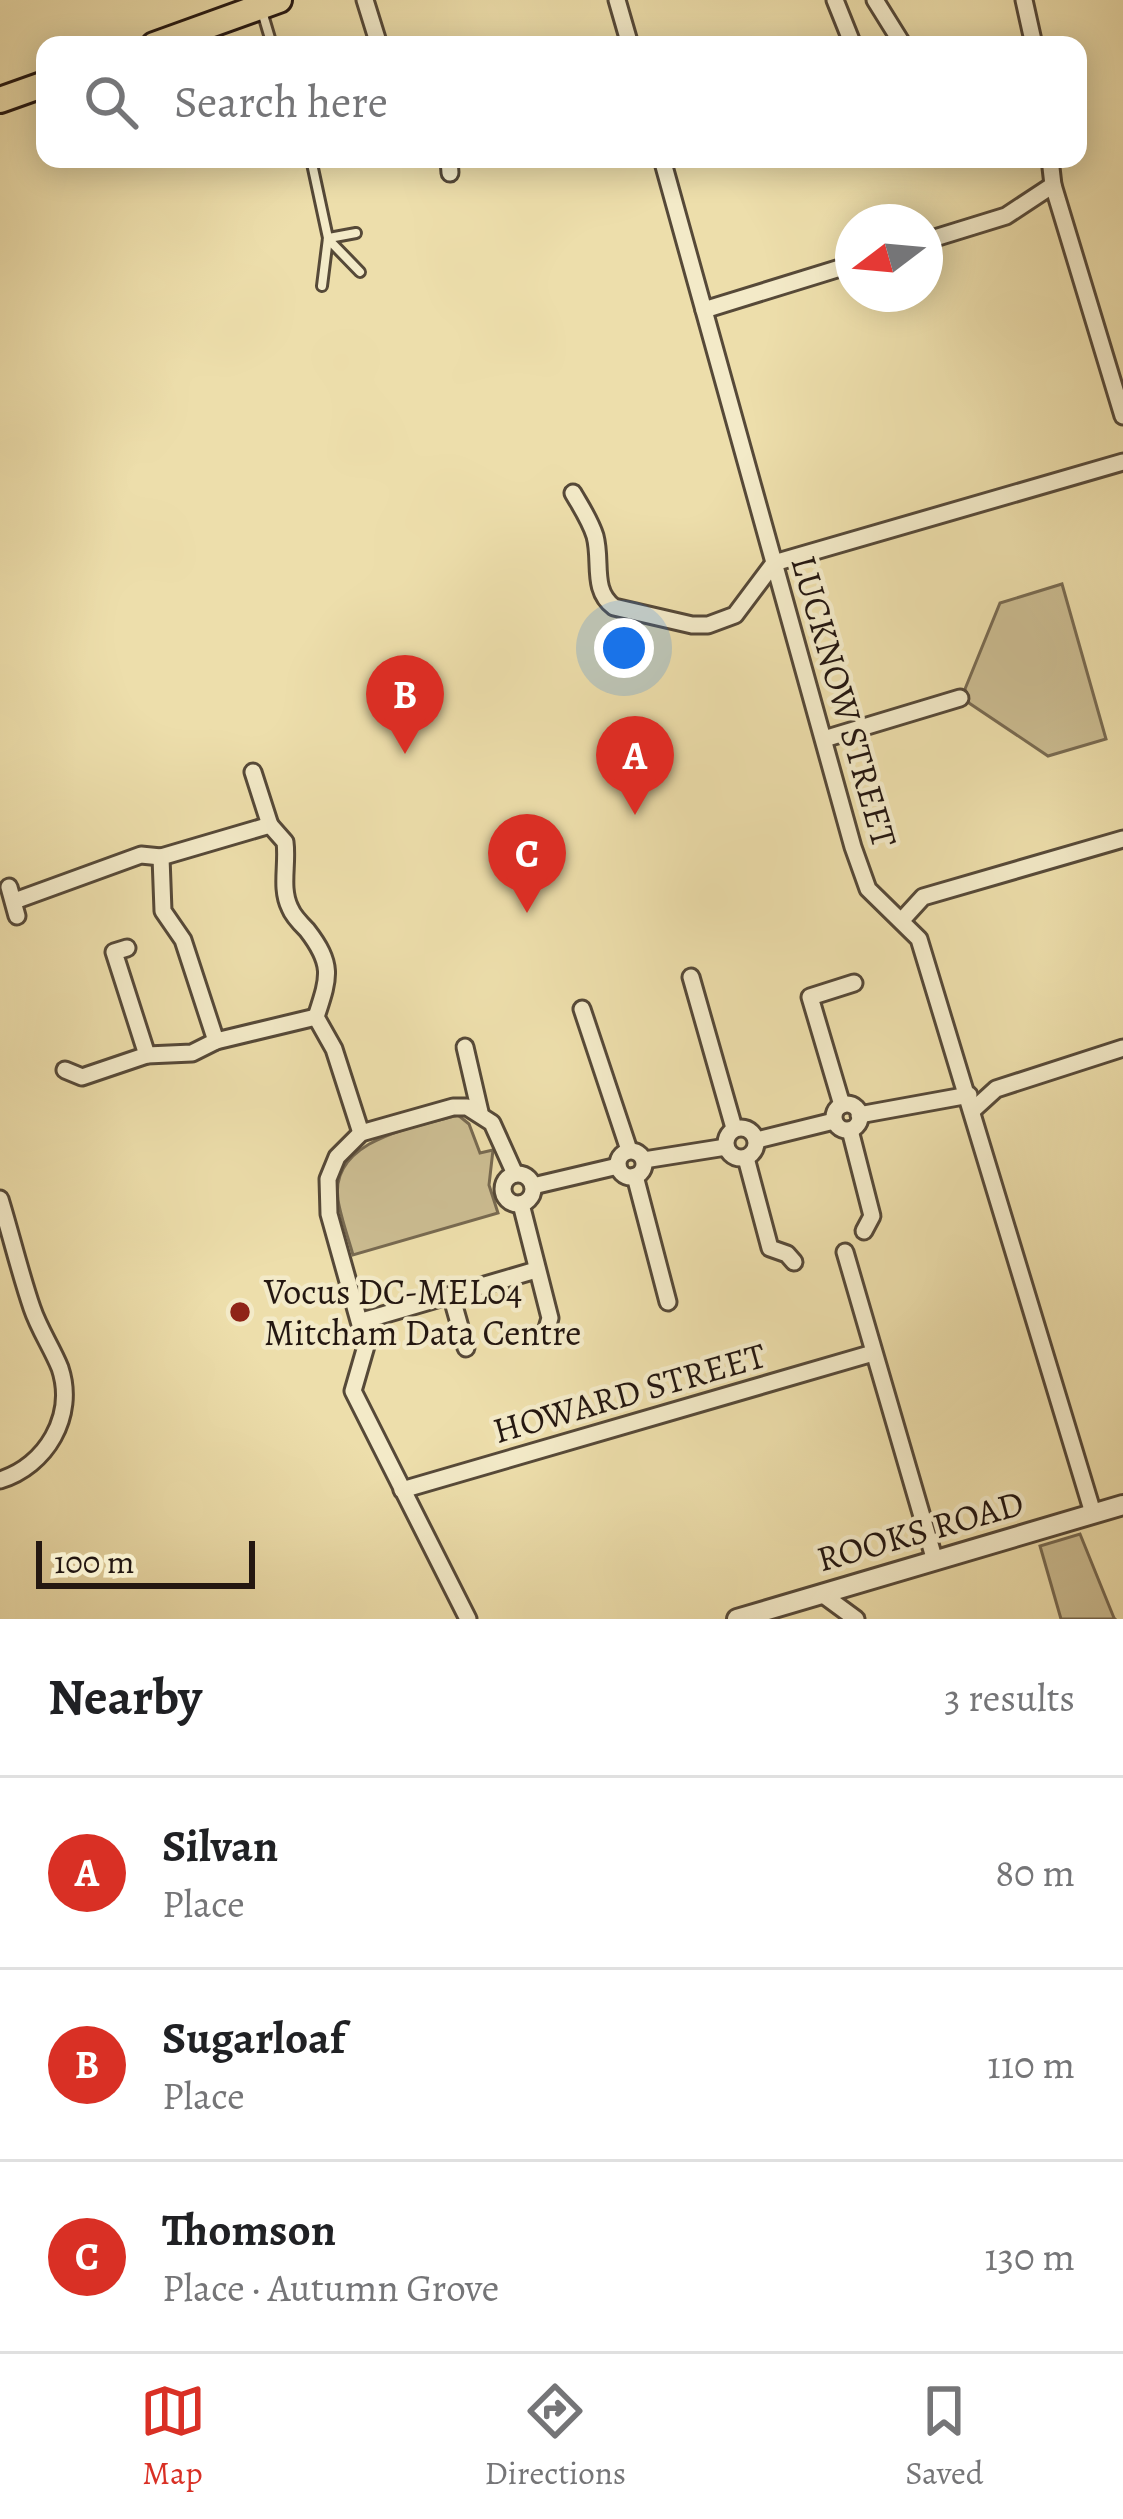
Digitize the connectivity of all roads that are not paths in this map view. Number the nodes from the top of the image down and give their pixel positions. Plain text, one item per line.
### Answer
1 (365, 0) edge
2 (617, 0) edge
3 (835, 0) edge
4 (875, 0) edge
5 (1024, 0) edge
6 (270, 3) edge
7 (179, 36) edge
8 (272, 36) edge
9 (377, 36) edge
10 (627, 36) edge
11 (850, 36) edge
12 (897, 36) edge
13 (1032, 36) edge
14 (36, 87) edge
15 (0, 100) edge
16 (313, 168) edge
17 (665, 168) edge
18 (1051, 168) edge
19 (1053, 185) junction
20 (356, 233) dead end
21 (943, 235) edge
22 (328, 238) junction
23 (835, 269) edge
24 (360, 272) dead end
25 (322, 286) dead end
26 (704, 310) junction
27 (1123, 416) edge
28 (1123, 460) edge
29 (573, 493) dead end
30 (774, 562) junction
31 (960, 698) dead end
32 (824, 739) junction
33 (253, 772) dead end
34 (270, 825) junction
35 (1123, 839) edge
36 (161, 857) junction
37 (20, 899) dead end
38 (902, 920) junction
39 (127, 948) dead end
40 (692, 976) dead end
41 (854, 983) dead end
42 (582, 1009) dead end
43 (316, 1017) junction
44 (216, 1041) junction
45 (465, 1047) dead end
46 (1123, 1048) edge
47 (147, 1055) junction
48 (65, 1070) dead end
49 (971, 1103) junction
50 (480, 1112) junction
51 (838, 1113) junction
52 (860, 1114) junction
53 (734, 1129) junction
54 (850, 1130) junction
55 (361, 1133) junction
56 (757, 1140) junction
57 (726, 1147) junction
58 (628, 1150) junction
59 (746, 1158) junction
60 (644, 1160) junction
61 (618, 1166) junction
62 (515, 1174) junction
63 (635, 1176) junction
64 (533, 1186) junction
65 (0, 1199) edge
66 (521, 1204) junction
67 (864, 1232) dead end
68 (845, 1252) dead end
69 (794, 1262) dead end
70 (536, 1270) junction
71 (451, 1295) junction
72 (668, 1302) dead end
73 (362, 1321) junction
74 (545, 1335) dead end
75 (466, 1348) dead end
76 (873, 1353) junction
77 (0, 1480) edge
78 (402, 1490) junction
79 (1123, 1505) edge
80 (1093, 1513) junction
81 (935, 1561) junction
82 (822, 1594) junction
83 (468, 1619) edge
84 (737, 1619) edge
85 (856, 1619) edge

1 - 9 street
2 - 10 street
3 - 11 street
4 - 12 street
5 - 13 street
6 - 7 main road
6 - 8 lane
14 - 15 main road
16 - 22 lane
17 - 26 street, LUCKNOW STREET
18 - 19 street
19 - 21 street
19 - 27 street
20 - 22 lane
22 - 24 lane
22 - 25 lane
23 - 26 street
26 - 30 street, LUCKNOW STREET
28 - 30 street
29 - 30 street
30 - 32 street, LUCKNOW STREET
31 - 32 street
32 - 38 street, LUCKNOW STREET
33 - 34 street
34 - 36 street
34 - 43 street
35 - 38 street
36 - 37 street
36 - 44 street
38 - 49 street, LUCKNOW STREET
39 - 47 street
40 - 53 street
41 - 51 street
42 - 58 street
43 - 44 street
43 - 55 street
44 - 47 street
45 - 50 street
46 - 49 street
47 - 48 street
49 - 52 street
49 - 80 street, LUCKNOW STREET
50 - 55 street
50 - 62 street
51 - 52 street
51 - 54 street
51 - 56 street
52 - 54 street
53 - 56 street
53 - 57 street
54 - 67 street
55 - 73 street
56 - 59 street
57 - 59 street
57 - 60 street
58 - 60 street
58 - 61 street
59 - 69 street
60 - 63 street
61 - 63 street
61 - 64 street
62 - 64 street
62 - 66 street
63 - 72 street
64 - 66 street
65 - 77 street
66 - 70 street
68 - 76 street
70 - 71 street
70 - 74 street
71 - 73 street
71 - 75 street
73 - 78 street
76 - 78 street, HOWARD STREET
76 - 81 street
78 - 83 street
79 - 80 street, ROOKS ROAD
80 - 81 street, ROOKS ROAD
81 - 82 street, ROOKS ROAD
82 - 84 street, ROOKS ROAD
82 - 85 street

